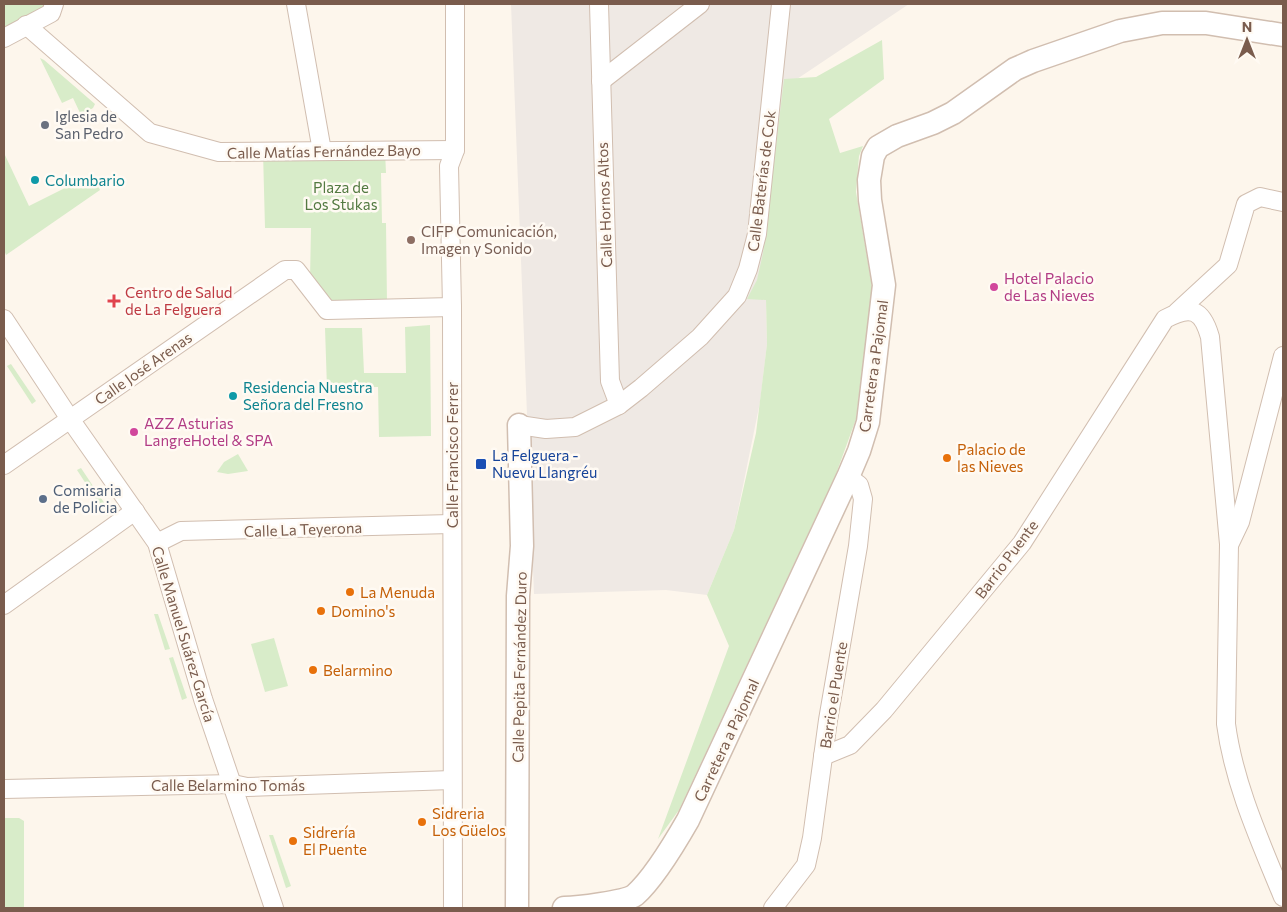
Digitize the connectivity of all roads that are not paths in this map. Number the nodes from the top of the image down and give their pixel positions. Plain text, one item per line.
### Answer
1 (296, 4) edge
2 (455, 4) edge
3 (599, 4) edge
4 (700, 4) edge
5 (781, 4) edge
6 (52, 8) edge
7 (26, 25) junction
8 (1283, 35) edge
9 (4, 38) edge
10 (601, 81) junction
11 (455, 150) junction
12 (322, 151) junction
13 (1283, 202) edge
14 (452, 307) junction
15 (1177, 312) junction
16 (4, 319) edge
17 (1283, 356) edge
18 (618, 405) junction
19 (70, 419) junction
20 (519, 425) joint
21 (546, 429) junction
22 (520, 449) junction
23 (4, 465) edge
24 (848, 477) junction
25 (135, 511) junction
26 (452, 524) junction
27 (157, 543) junction
28 (1229, 544) junction
29 (4, 606) edge
30 (824, 756) junction
31 (452, 780) junction
32 (233, 784) junction
33 (4, 789) edge
34 (1283, 897) edge
35 (274, 908) edge
36 (453, 908) edge
37 (518, 908) edge
38 (564, 908) edge
39 (773, 908) edge

1 - 12 street
2 - 11 street, Calle Francisco Ferrer
3 - 10 street, Calle Hornos Altos
4 - 10 street
5 - 18 street, Calle Baterías de Cok
6 - 7 street
7 - 9 street
7 - 12 street, Calle Matías Fernández Bayo
8 - 24 street, Carretera a Pajomal
10 - 18 street, Calle Hornos Altos
11 - 12 street, Calle Matías Fernández Bayo
11 - 14 street, Calle Francisco Ferrer
13 - 15 street, Barrio Puente
14 - 19 street, Calle José Arenas
14 - 26 street, Calle Francisco Ferrer
15 - 28 street
15 - 30 street, Barrio Puente
16 - 19 street, Calle Manuel Suárez García
17 - 28 street
18 - 21 street, Calle Baterías de Cok
19 - 23 street
19 - 25 street, Calle Manuel Suárez García
20 - 21 street, Calle Baterías de Cok
20 - 22 street, Calle Pepita Fernández Duro
21 - 22 street
22 - 37 street, Calle Pepita Fernández Duro
24 - 30 street, Barrio el Puente
24 - 38 street, Carretera a Pajomal
25 - 27 street, Calle Manuel Suárez García
25 - 29 street
26 - 27 street, Calle La Teyerona
26 - 31 street, Calle Francisco Ferrer
27 - 32 street, Calle Manuel Suárez García
28 - 34 street
30 - 39 street, Barrio el Puente
31 - 32 street, Calle Belarmino Tomás
31 - 36 street, Calle Francisco Ferrer
32 - 33 street, Calle Belarmino Tomás
32 - 35 street, Calle Manuel Suárez García

